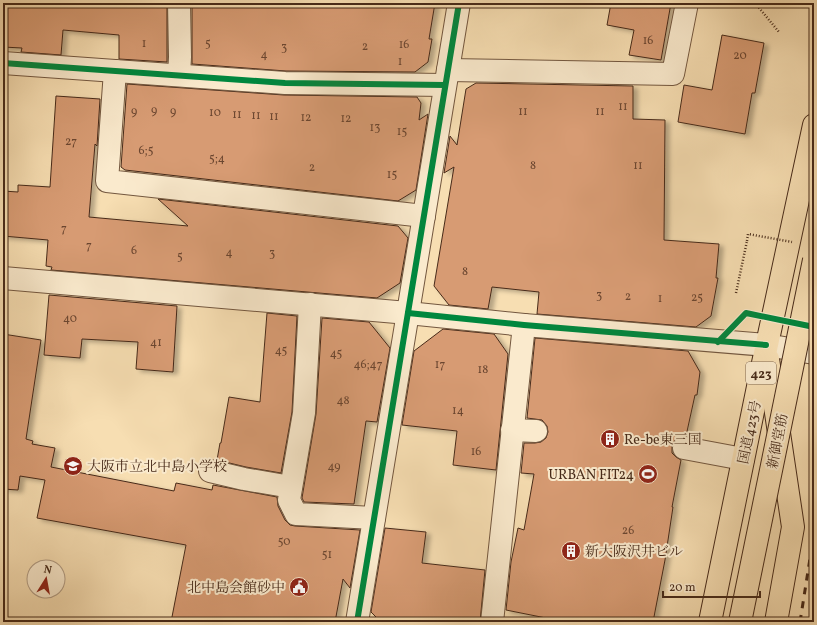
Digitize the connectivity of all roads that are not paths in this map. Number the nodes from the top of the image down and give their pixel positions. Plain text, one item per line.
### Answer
1 (179, 3) edge
2 (459, 3) edge
3 (687, 3) edge
4 (3, 63) edge
5 (115, 71) junction
6 (179, 75) junction
7 (447, 78) junction
8 (814, 125) edge
9 (424, 216) junction
10 (814, 260) edge
11 (3, 278) edge
12 (310, 304) junction
13 (408, 313) junction
14 (524, 325) junction
15 (766, 345) junction
16 (814, 353) edge
17 (512, 430) junction
18 (536, 431) dead end
19 (684, 448) dead end
20 (743, 459) junction
21 (210, 471) dead end
22 (291, 487) junction
23 (374, 518) junction
24 (357, 622) edge
25 (492, 622) edge
26 (710, 622) edge
27 (740, 622) edge
28 (776, 622) edge

1 - 6 street
2 - 7 street
3 - 7 street
4 - 5 street
5 - 6 street
5 - 9 street
6 - 7 street
7 - 9 street
8 - 15 highway, 国道423号 / 423
9 - 13 street
10 - 27 highway, 新御堂筋 / 423, bridge
11 - 12 street
12 - 13 street
12 - 22 street
13 - 14 street
13 - 23 street
14 - 15 street
14 - 17 street
15 - 16 street
15 - 20 highway, 国道423号 / 423
15 - 28 highway
17 - 18 street
17 - 25 street
19 - 20 street
20 - 26 highway, 国道423号 / 423
21 - 22 street
22 - 23 street
23 - 24 street

